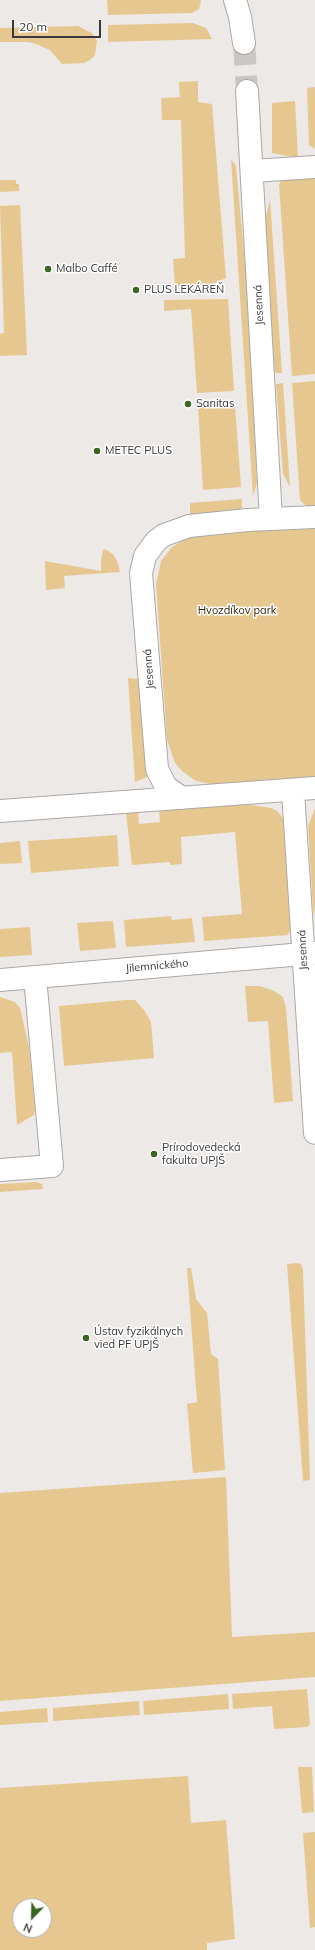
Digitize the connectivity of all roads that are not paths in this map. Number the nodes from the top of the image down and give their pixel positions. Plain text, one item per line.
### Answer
1 (235, 0) edge
2 (244, 43) tunnel mouth
3 (247, 91) tunnel mouth
4 (315, 167) edge
5 (252, 171) junction
6 (315, 517) edge
7 (271, 519) junction
8 (315, 788) edge
9 (293, 791) junction
10 (182, 798) junction
11 (0, 811) edge
12 (309, 954) edge
13 (35, 977) junction
14 (0, 980) edge
15 (315, 1133) edge
16 (0, 1170) edge

1 - 2 street
3 - 5 street, Jesenná
4 - 5 street
5 - 7 street, Jesenná
6 - 7 street, Jesenná
7 - 10 street, Jesenná
8 - 9 street
9 - 10 street
9 - 12 street, Jesenná
10 - 11 street
12 - 13 street, Jilemnického
12 - 15 street, Jesenná
13 - 14 street, Jilemnického
13 - 16 street

